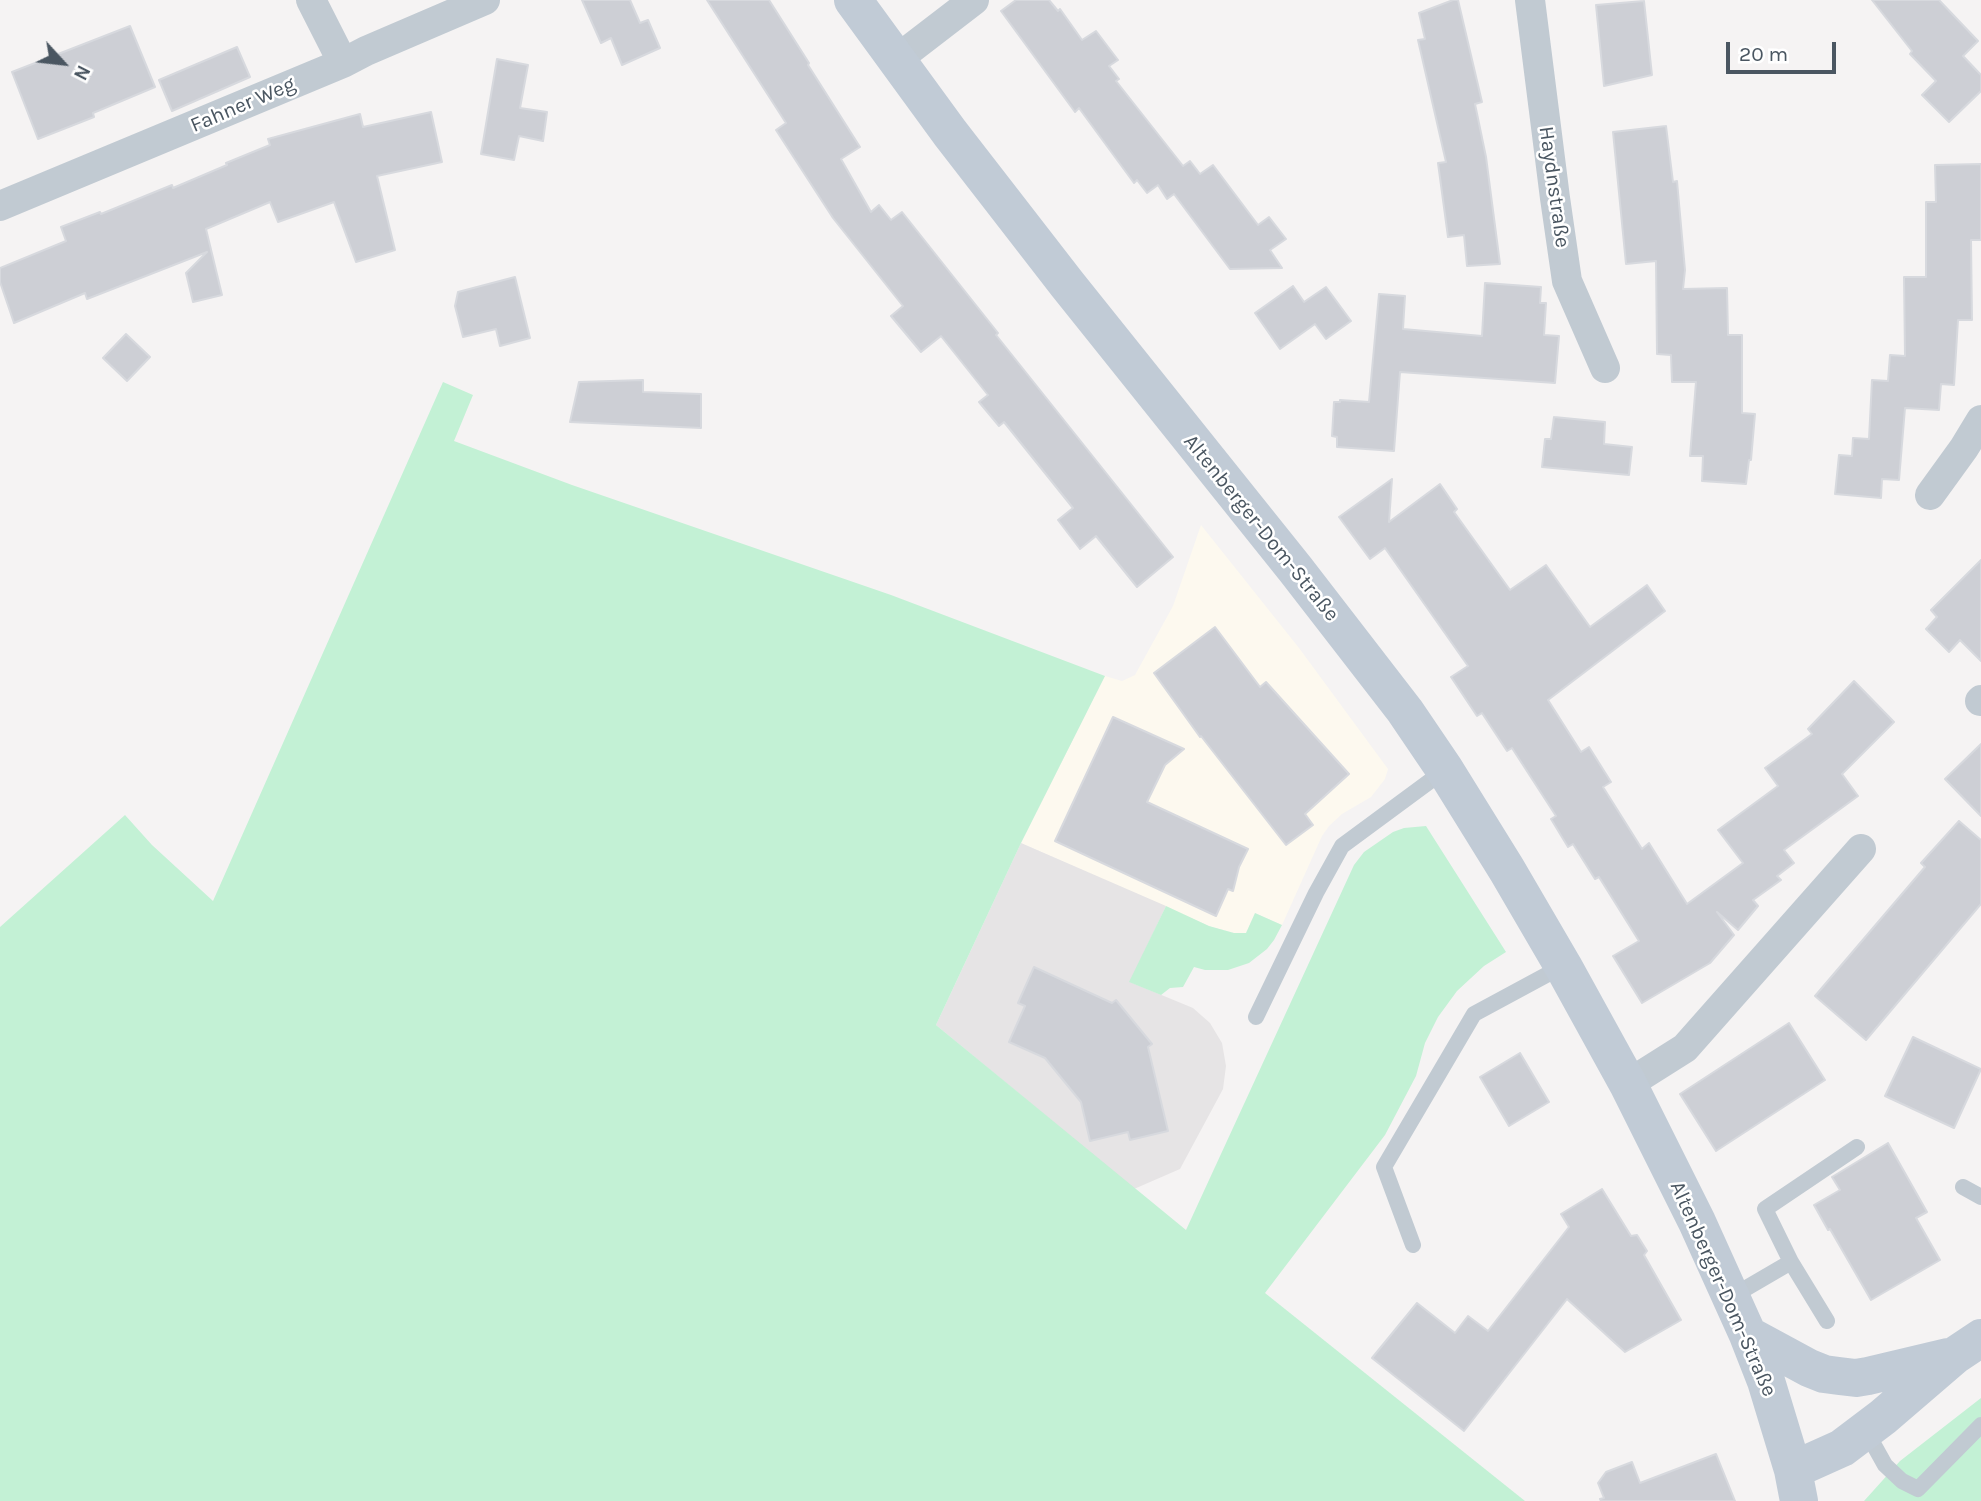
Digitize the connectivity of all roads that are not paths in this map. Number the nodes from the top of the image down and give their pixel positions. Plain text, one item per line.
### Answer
1 (311, 0) edge
2 (485, 0) edge
3 (853, 0) edge
4 (974, 0) edge
5 (1530, 0) edge
6 (896, 60) junction
7 (342, 63) junction
8 (0, 206) edge
9 (1605, 368) dead end
10 (1981, 420) edge
11 (1930, 495) dead end
12 (1445, 770) junction
13 (1861, 849) dead end
14 (1563, 966) junction
15 (1256, 1017) dead end
16 (1628, 1084) junction
17 (1857, 1147) dead end
18 (1963, 1187) dead end
19 (1981, 1197) edge
20 (1413, 1245) dead end
21 (1791, 1262) junction
22 (1731, 1297) junction
23 (1827, 1321) dead end
24 (1748, 1335) junction
25 (1967, 1347) edge
26 (1981, 1425) edge
27 (1866, 1431) junction
28 (1796, 1486) edge

1 - 7 street
2 - 7 street, Fahner Weg
3 - 6 main road, Altenberger-Dom-Straße
4 - 6 street
5 - 9 street, Haydnstraße
6 - 12 main road, Altenberger-Dom-Straße
7 - 8 street, Fahner Weg
10 - 11 street
12 - 14 main road, Altenberger-Dom-Straße
12 - 15 lane
13 - 16 street
14 - 16 main road, Altenberger-Dom-Straße
14 - 20 lane
16 - 22 main road, Altenberger-Dom-Straße
17 - 21 lane
18 - 19 lane
21 - 22 lane
21 - 23 lane
22 - 24 main road, Altenberger-Dom-Straße
24 - 25 main road
24 - 28 main road, Altenberger-Dom-Straße
25 - 27 main road
26 - 27 lane
27 - 28 main road

